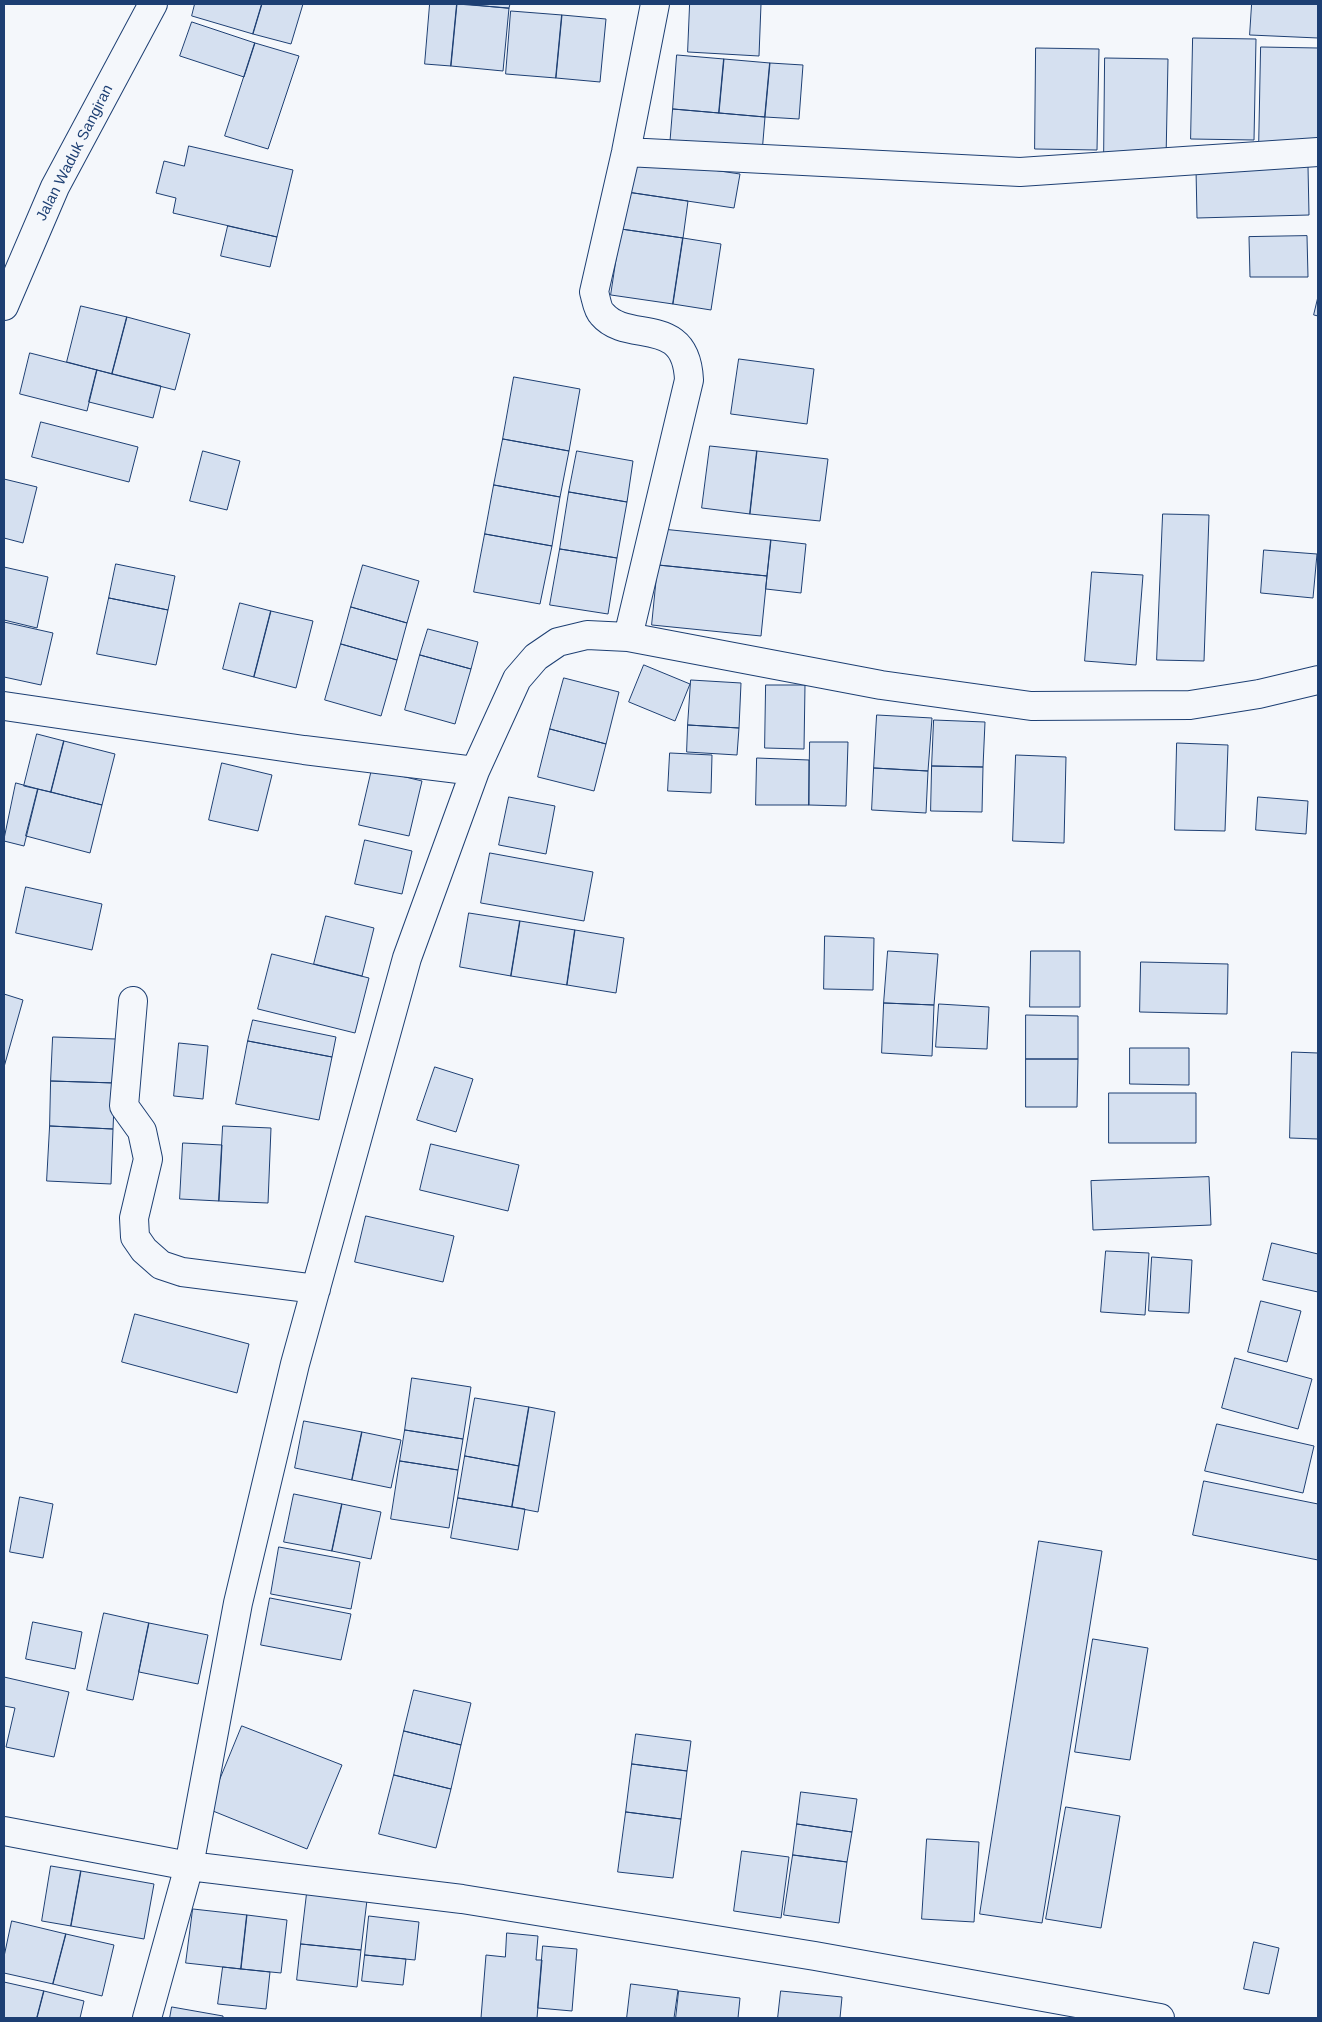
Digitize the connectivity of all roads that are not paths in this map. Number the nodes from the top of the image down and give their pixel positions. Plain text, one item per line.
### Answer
1 (153, 4) edge
2 (655, 4) edge
3 (626, 152) junction
4 (1318, 152) edge
5 (4, 306) edge
6 (628, 637) junction
7 (1318, 680) edge
8 (4, 706) edge
9 (475, 771) junction
10 (133, 1001) dead end
11 (316, 1289) junction
12 (4, 1831) edge
13 (189, 1866) junction
14 (147, 2018) edge
15 (1160, 2018) edge

1 - 5 street, Jalan Waduk Sangiran
2 - 3 street
3 - 4 street
3 - 6 street
6 - 7 street
6 - 9 street
8 - 9 street
9 - 11 street
10 - 11 street
11 - 13 street
12 - 13 street
13 - 14 street
13 - 15 street

